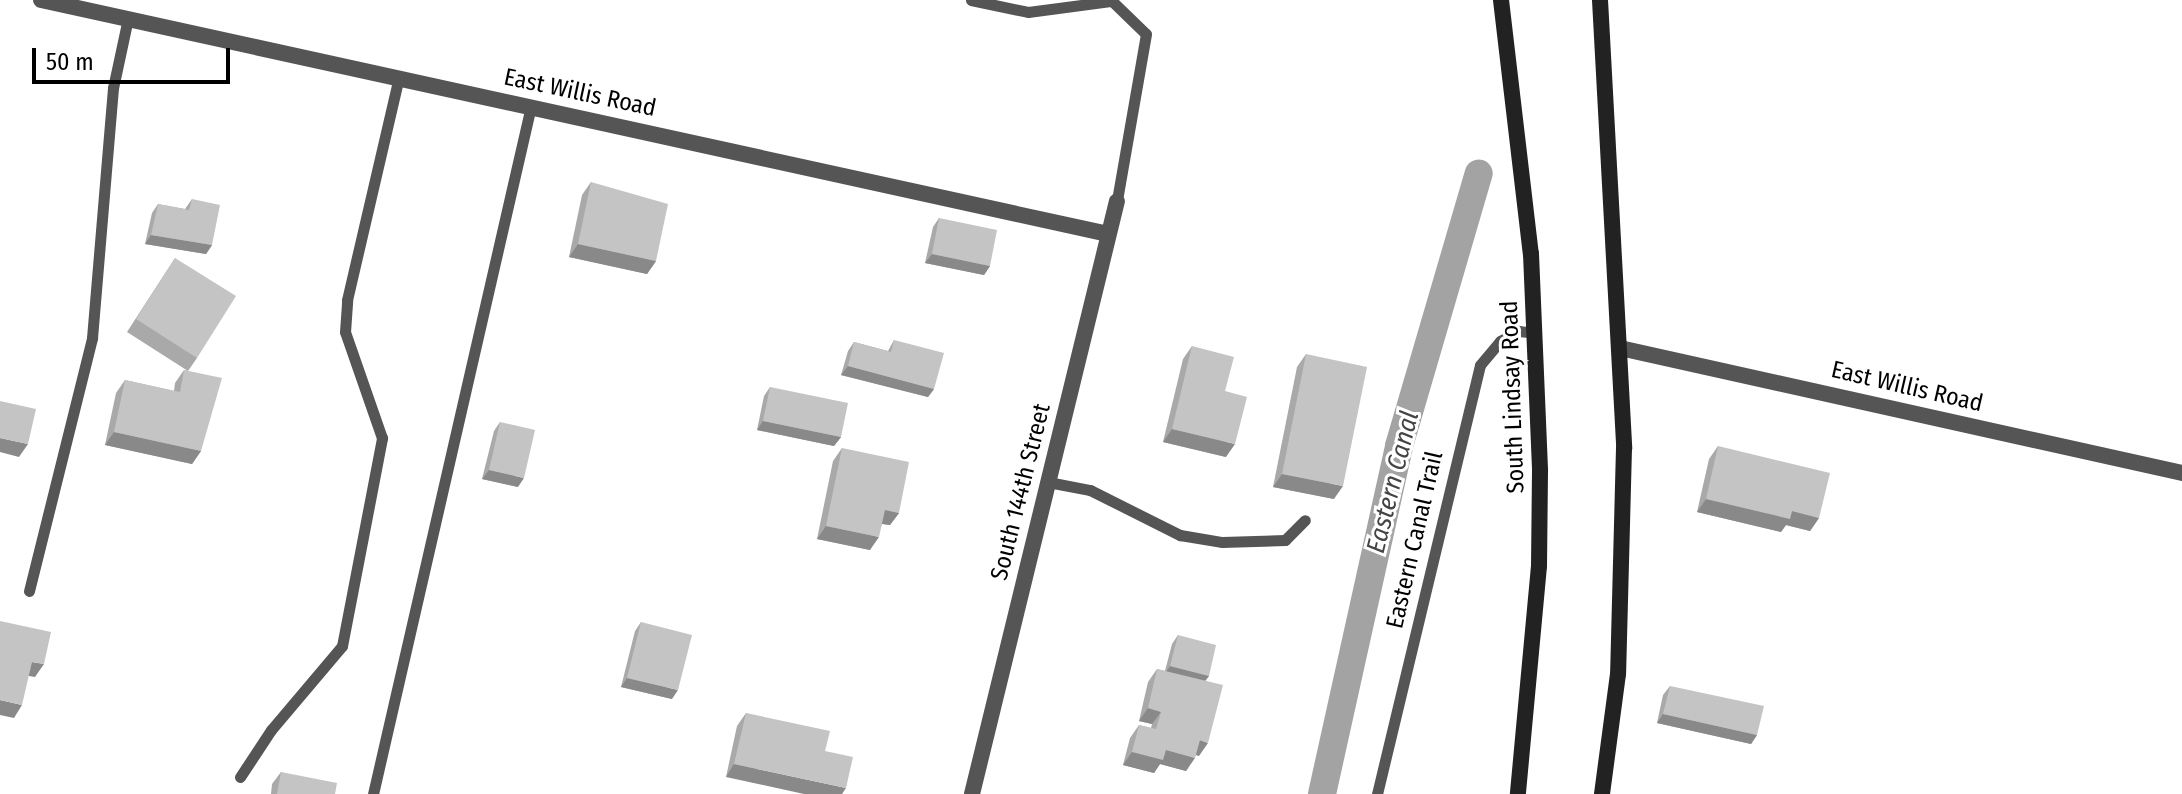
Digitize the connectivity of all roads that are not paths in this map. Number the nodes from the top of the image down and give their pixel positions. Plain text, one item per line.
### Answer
1 (41, 0) edge
2 (971, 0) edge
3 (1501, 0) edge
4 (1600, 0) edge
5 (1112, 1) edge
6 (128, 18) junction
7 (399, 77) junction
8 (531, 106) junction
9 (1117, 201) joint
10 (1108, 234) junction
11 (1536, 333) junction
12 (1620, 348) junction
13 (2182, 473) edge
14 (1048, 482) junction
15 (1305, 520) dead end
16 (29, 591) dead end
17 (240, 777) dead end
18 (373, 794) edge
19 (972, 794) edge
20 (1377, 794) edge
21 (1518, 794) edge
22 (1602, 794) edge

1 - 6 street, East Willis Road
2 - 5 lane
3 - 11 main road, South Lindsay Road
4 - 12 main road
5 - 9 lane
6 - 7 street, East Willis Road
6 - 16 lane
7 - 8 street, East Willis Road
7 - 17 lane
8 - 10 street, East Willis Road
8 - 18 lane
9 - 10 street, South 144th Street
10 - 14 street, South 144th Street
11 - 20 lane, Eastern Canal Trail
11 - 21 main road, South Lindsay Road
12 - 13 street, East Willis Road
12 - 22 main road
14 - 15 lane
14 - 19 street, South 144th Street

